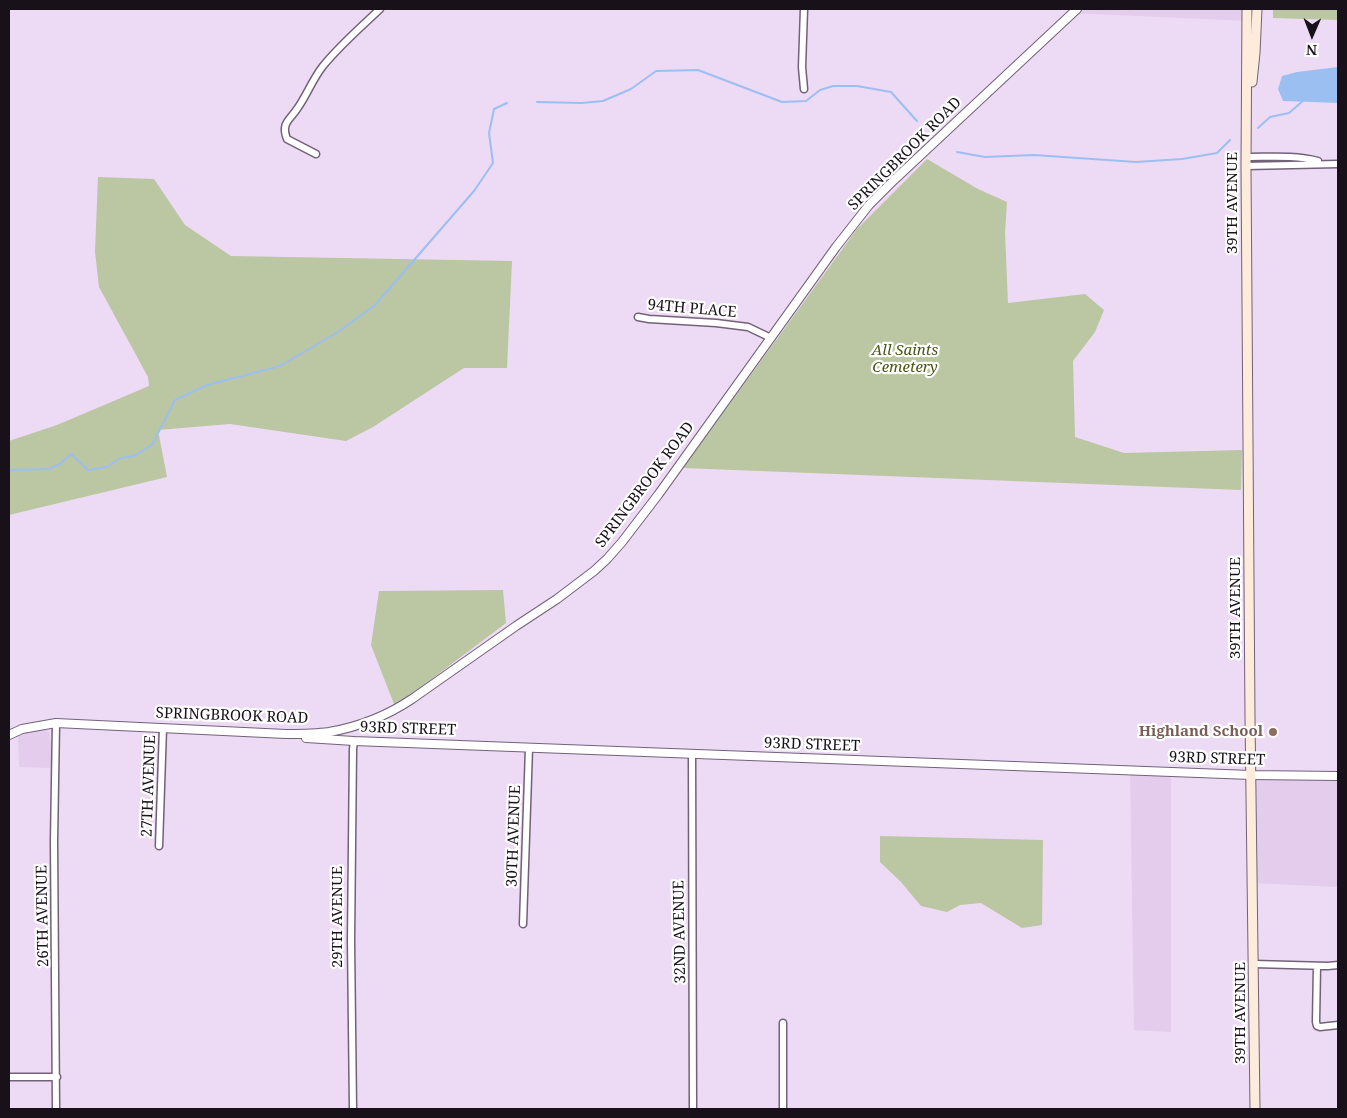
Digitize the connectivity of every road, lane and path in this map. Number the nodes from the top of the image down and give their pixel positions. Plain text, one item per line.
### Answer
1 (380, 9) edge
2 (804, 9) edge
3 (1247, 9) edge
4 (1257, 9) edge
5 (1072, 10) edge
6 (804, 88) dead end
7 (1247, 107) junction
8 (316, 154) dead end
9 (1247, 162) junction
10 (1338, 164) edge
11 (638, 317) dead end
12 (771, 338) junction
13 (56, 723) junction
14 (356, 725) junction
15 (163, 728) junction
16 (286, 734) junction
17 (9, 735) edge
18 (354, 741) junction
19 (529, 748) junction
20 (692, 754) junction
21 (1251, 775) junction
22 (1338, 776) edge
23 (159, 846) dead end
24 (523, 924) dead end
25 (1254, 964) junction
26 (1338, 965) edge
27 (1317, 966) junction
28 (783, 1023) dead end
29 (1338, 1025) edge
30 (9, 1077) edge
31 (57, 1077) junction
32 (56, 1109) edge
33 (353, 1109) edge
34 (693, 1109) edge
35 (783, 1109) edge
36 (1255, 1109) edge

1 - 8 street
2 - 6 street
3 - 7 main road, 39TH AVENUE
4 - 7 main road, 39TH AVENUE
5 - 12 street, SPRINGBROOK ROAD
7 - 9 main road, 39TH AVENUE
9 - 10 street
9 - 21 main road, 39TH AVENUE
11 - 12 street, 94TH PLACE
12 - 14 street, SPRINGBROOK ROAD
13 - 15 street, SPRINGBROOK ROAD
13 - 17 street, SPRINGBROOK ROAD
13 - 31 street, 26TH AVENUE
14 - 16 street, SPRINGBROOK ROAD
14 - 18 street, 29TH AVENUE
15 - 16 street, SPRINGBROOK ROAD
15 - 23 street, 27TH AVENUE
16 - 18 street, 93RD STREET
18 - 19 street, 93RD STREET
18 - 33 street, 29TH AVENUE
19 - 20 street, 93RD STREET
19 - 24 street, 30TH AVENUE
20 - 21 street, 93RD STREET
20 - 34 street, 32ND AVENUE
21 - 22 street, 93RD STREET
21 - 25 main road, 39TH AVENUE
25 - 27 street
25 - 36 main road, 39TH AVENUE
26 - 27 street
27 - 29 street
28 - 35 street
30 - 31 street
31 - 32 street, 26TH AVENUE

